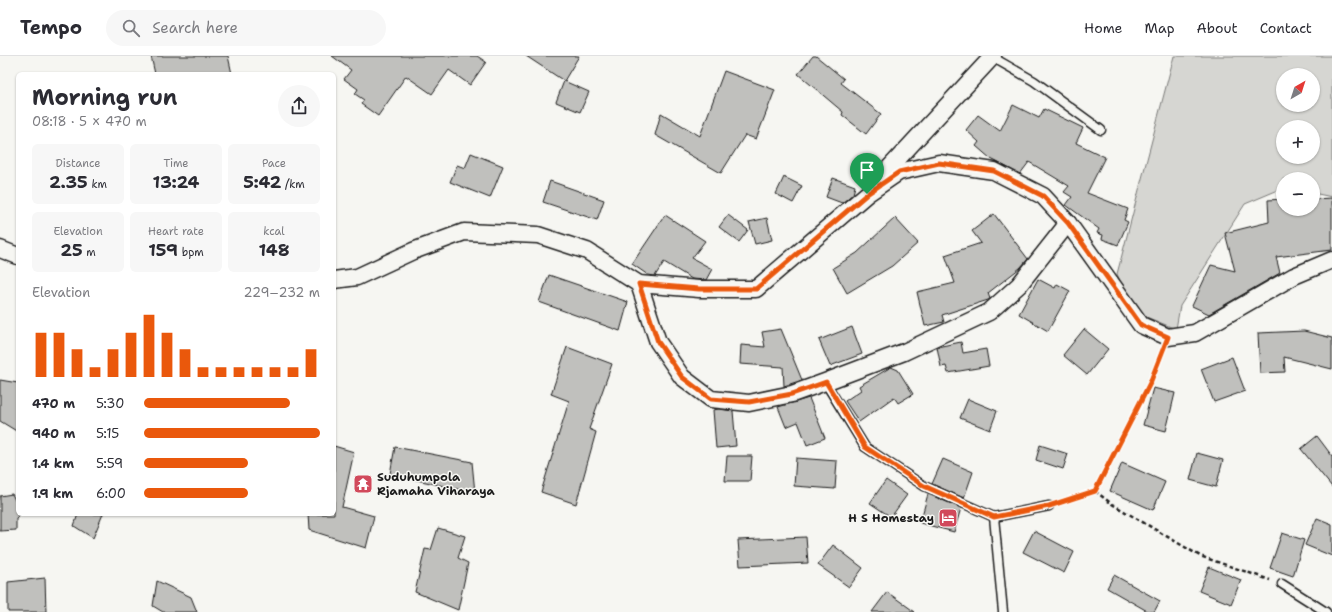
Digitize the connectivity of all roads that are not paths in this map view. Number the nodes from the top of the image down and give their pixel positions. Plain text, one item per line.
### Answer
1 (992, 57) edge
2 (1102, 130) dead end
3 (867, 194) junction
4 (1068, 223) junction
5 (0, 249) edge
6 (16, 255) edge
7 (1332, 260) edge
8 (336, 280) edge
9 (639, 284) junction
10 (826, 382) junction
11 (1049, 506) road end
12 (994, 517) junction
13 (1282, 584) road end
14 (1003, 612) edge
15 (1326, 612) edge

1 - 2 lane
1 - 3 street
3 - 4 street
3 - 9 street
4 - 7 street
4 - 10 street
5 - 6 street
8 - 9 street
9 - 10 street
10 - 12 lane
11 - 12 lane
12 - 14 lane
13 - 15 lane

